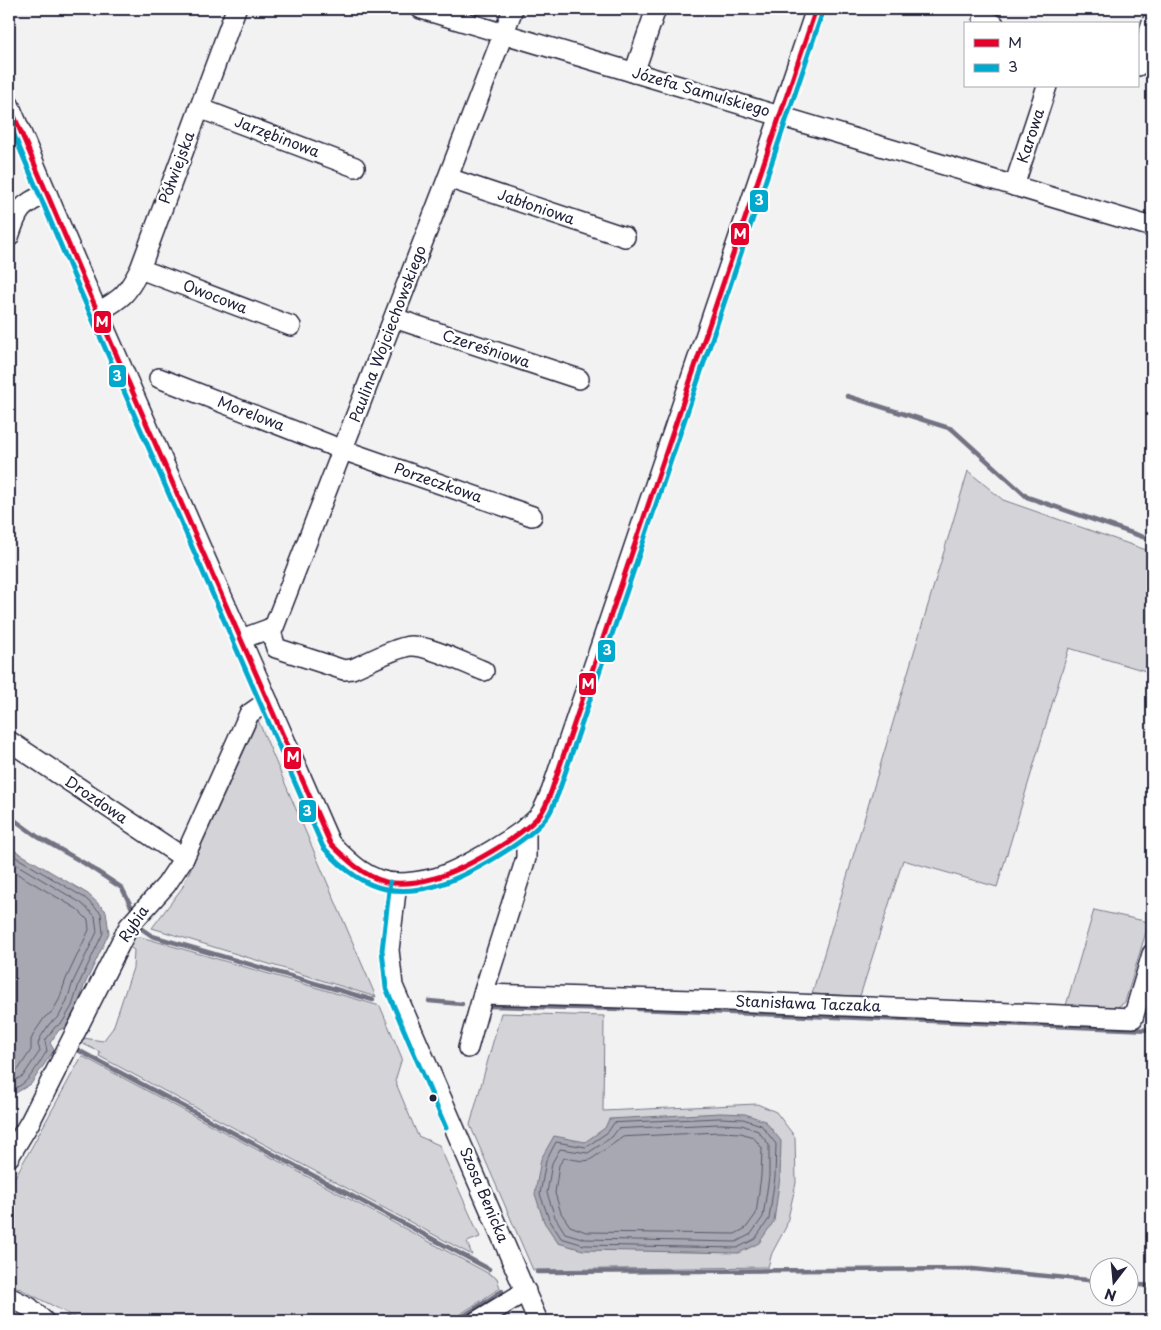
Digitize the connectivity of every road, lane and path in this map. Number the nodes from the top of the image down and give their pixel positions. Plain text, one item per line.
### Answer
1 (236, 9) edge
2 (422, 9) edge
3 (513, 9) edge
4 (656, 9) edge
5 (816, 9) edge
6 (1152, 22) edge
7 (504, 33) junction
8 (1138, 63) edge
9 (1138, 66) edge
10 (1152, 70) edge
11 (634, 73) junction
12 (1046, 88) edge
13 (9, 104) edge
14 (199, 108) junction
15 (780, 116) junction
16 (355, 167) dead end
17 (448, 178) junction
18 (1014, 186) junction
19 (47, 193) junction
20 (1152, 227) edge
21 (9, 237) edge
22 (625, 237) dead end
23 (140, 268) junction
24 (98, 312) junction
25 (394, 318) junction
26 (291, 326) dead end
27 (159, 378) dead end
28 (579, 379) dead end
29 (343, 450) junction
30 (532, 516) dead end
31 (270, 628) junction
32 (242, 639) junction
33 (484, 671) dead end
34 (269, 702) junction
35 (9, 741) edge
36 (526, 827) junction
37 (184, 858) junction
38 (396, 883) junction
39 (1152, 954) edge
40 (483, 994) junction
41 (468, 1048) dead end
42 (9, 1157) edge
43 (524, 1288) junction
44 (9, 1297) edge
45 (44, 1321) edge
46 (477, 1321) edge
47 (538, 1321) edge

1 - 14 street, Półwiejska
2 - 7 street, Józefa Samulskiego
3 - 7 street, Paulina Wojciechowskiego
4 - 11 street
5 - 15 street
6 - 8 street
7 - 11 street, Józefa Samulskiego
7 - 17 street, Paulina Wojciechowskiego
9 - 10 street
11 - 15 street, Józefa Samulskiego
12 - 18 street, Karowa
13 - 19 street
14 - 16 street, Jarzębinowa
14 - 23 street, Półwiejska
15 - 18 street, Józefa Samulskiego
15 - 36 street
17 - 22 street, Jabłoniowa
17 - 25 street, Paulina Wojciechowskiego
18 - 20 street, Józefa Samulskiego
19 - 21 street
19 - 24 street
23 - 24 street, Półwiejska
23 - 26 street, Owocowa
24 - 32 street
25 - 28 street, Czereśniowa
25 - 29 street, Paulina Wojciechowskiego
27 - 29 street, Morelowa
29 - 30 street, Porzeczkowa
29 - 31 street, Paulina Wojciechowskiego
31 - 32 street
31 - 33 street
32 - 34 street
34 - 37 street, Rybia
34 - 38 street
35 - 37 street, Drozdowa
36 - 38 street
36 - 40 street
37 - 42 street, Rybia
38 - 43 street, Szosa Benicka
39 - 40 street, Stanisława Taczaka
40 - 41 street
43 - 46 street
43 - 47 street, Szosa Benicka
44 - 45 street

